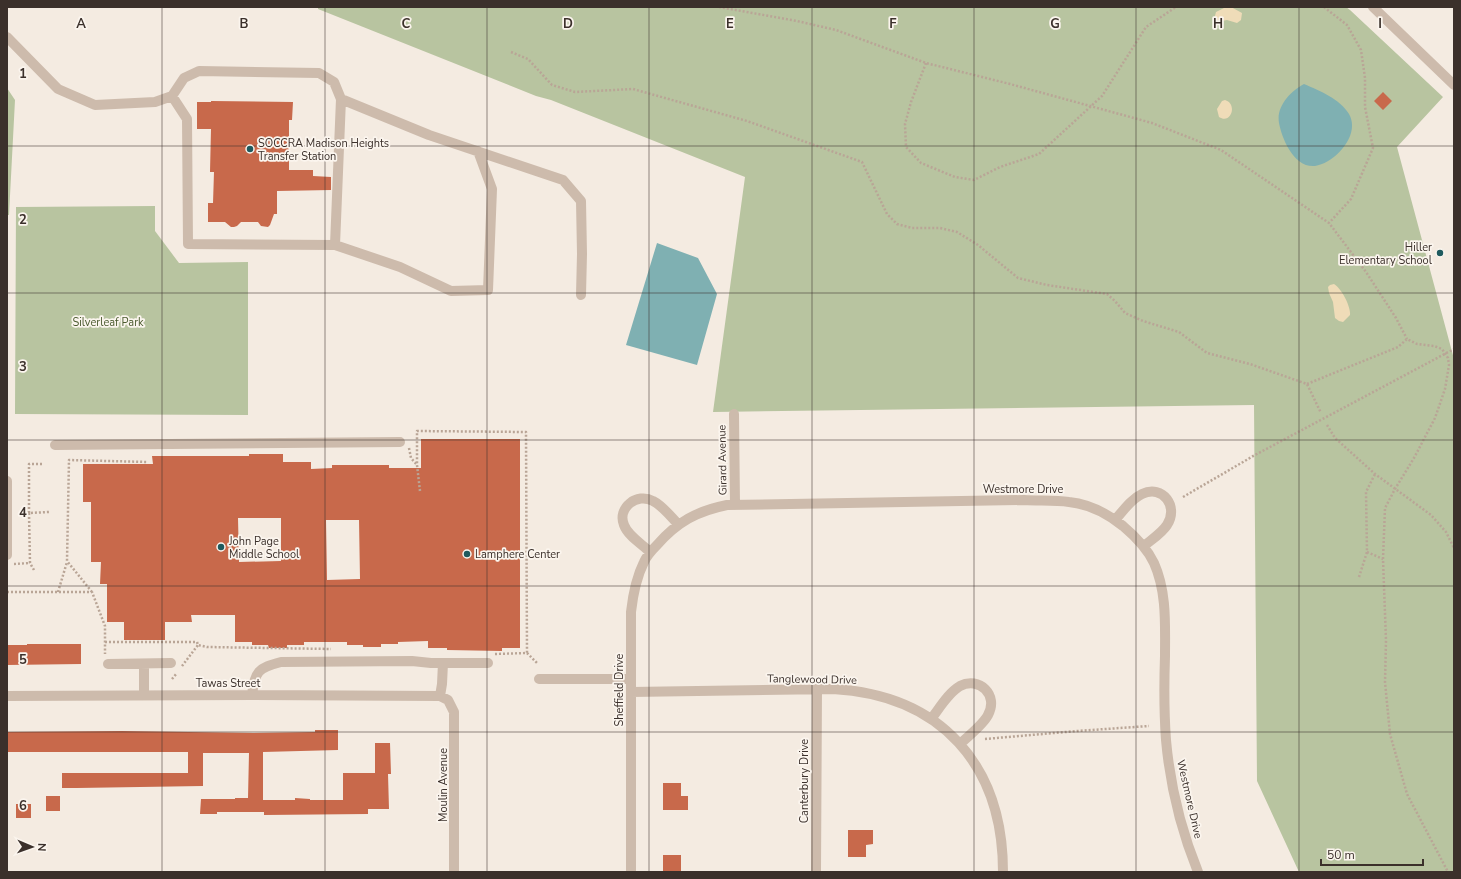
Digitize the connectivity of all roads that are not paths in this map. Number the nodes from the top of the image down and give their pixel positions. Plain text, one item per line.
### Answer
1 (1373, 7) edge
2 (7, 37) edge
3 (1454, 85) edge
4 (172, 96) junction
5 (341, 99) junction
6 (478, 151) junction
7 (335, 245) junction
8 (581, 295) dead end
9 (734, 414) dead end
10 (400, 442) dead end
11 (55, 445) dead end
12 (7, 481) edge
13 (735, 505) junction
14 (1116, 520) junction
15 (678, 524) junction
16 (1144, 546) junction
17 (650, 552) junction
18 (7, 555) edge
19 (106, 660) road end
20 (171, 663) dead end
21 (443, 663) junction
22 (488, 663) dead end
23 (144, 664) junction
24 (539, 679) dead end
25 (631, 679) junction
26 (817, 689) junction
27 (631, 692) junction
28 (144, 695) junction
29 (252, 695) junction
30 (7, 696) edge
31 (444, 698) junction
32 (931, 719) junction
33 (960, 744) junction
34 (454, 872) edge
35 (631, 872) edge
36 (816, 872) edge
37 (1003, 872) edge
38 (1198, 872) edge

1 - 3 street
2 - 4 street
4 - 5 street
4 - 7 street
5 - 6 street
5 - 7 street
6 - 7 street
6 - 8 street
9 - 13 street, Girard Avenue
10 - 11 street
12 - 18 street
13 - 14 street, Westmore Drive
13 - 15 street, Westmore Drive
14 - 16 street, Westmore Drive
14 - 16 street
15 - 17 street, Sheffield Drive
15 - 17 street
16 - 38 street, Westmore Drive
17 - 25 street, Sheffield Drive
19 - 23 street
20 - 23 street
21 - 22 street
21 - 29 street
21 - 31 street
23 - 28 street
24 - 25 street
25 - 27 street, Sheffield Drive
26 - 27 street, Tanglewood Drive
26 - 32 street, Tanglewood Drive
26 - 36 street, Canterbury Drive
27 - 35 street, Sheffield Drive
28 - 29 street, Tawas Street
28 - 30 street, Tawas Street
29 - 31 street, Tawas Street
31 - 34 street, Moulin Avenue
32 - 33 street, Tanglewood Drive
32 - 33 street
33 - 37 street, Tanglewood Drive

